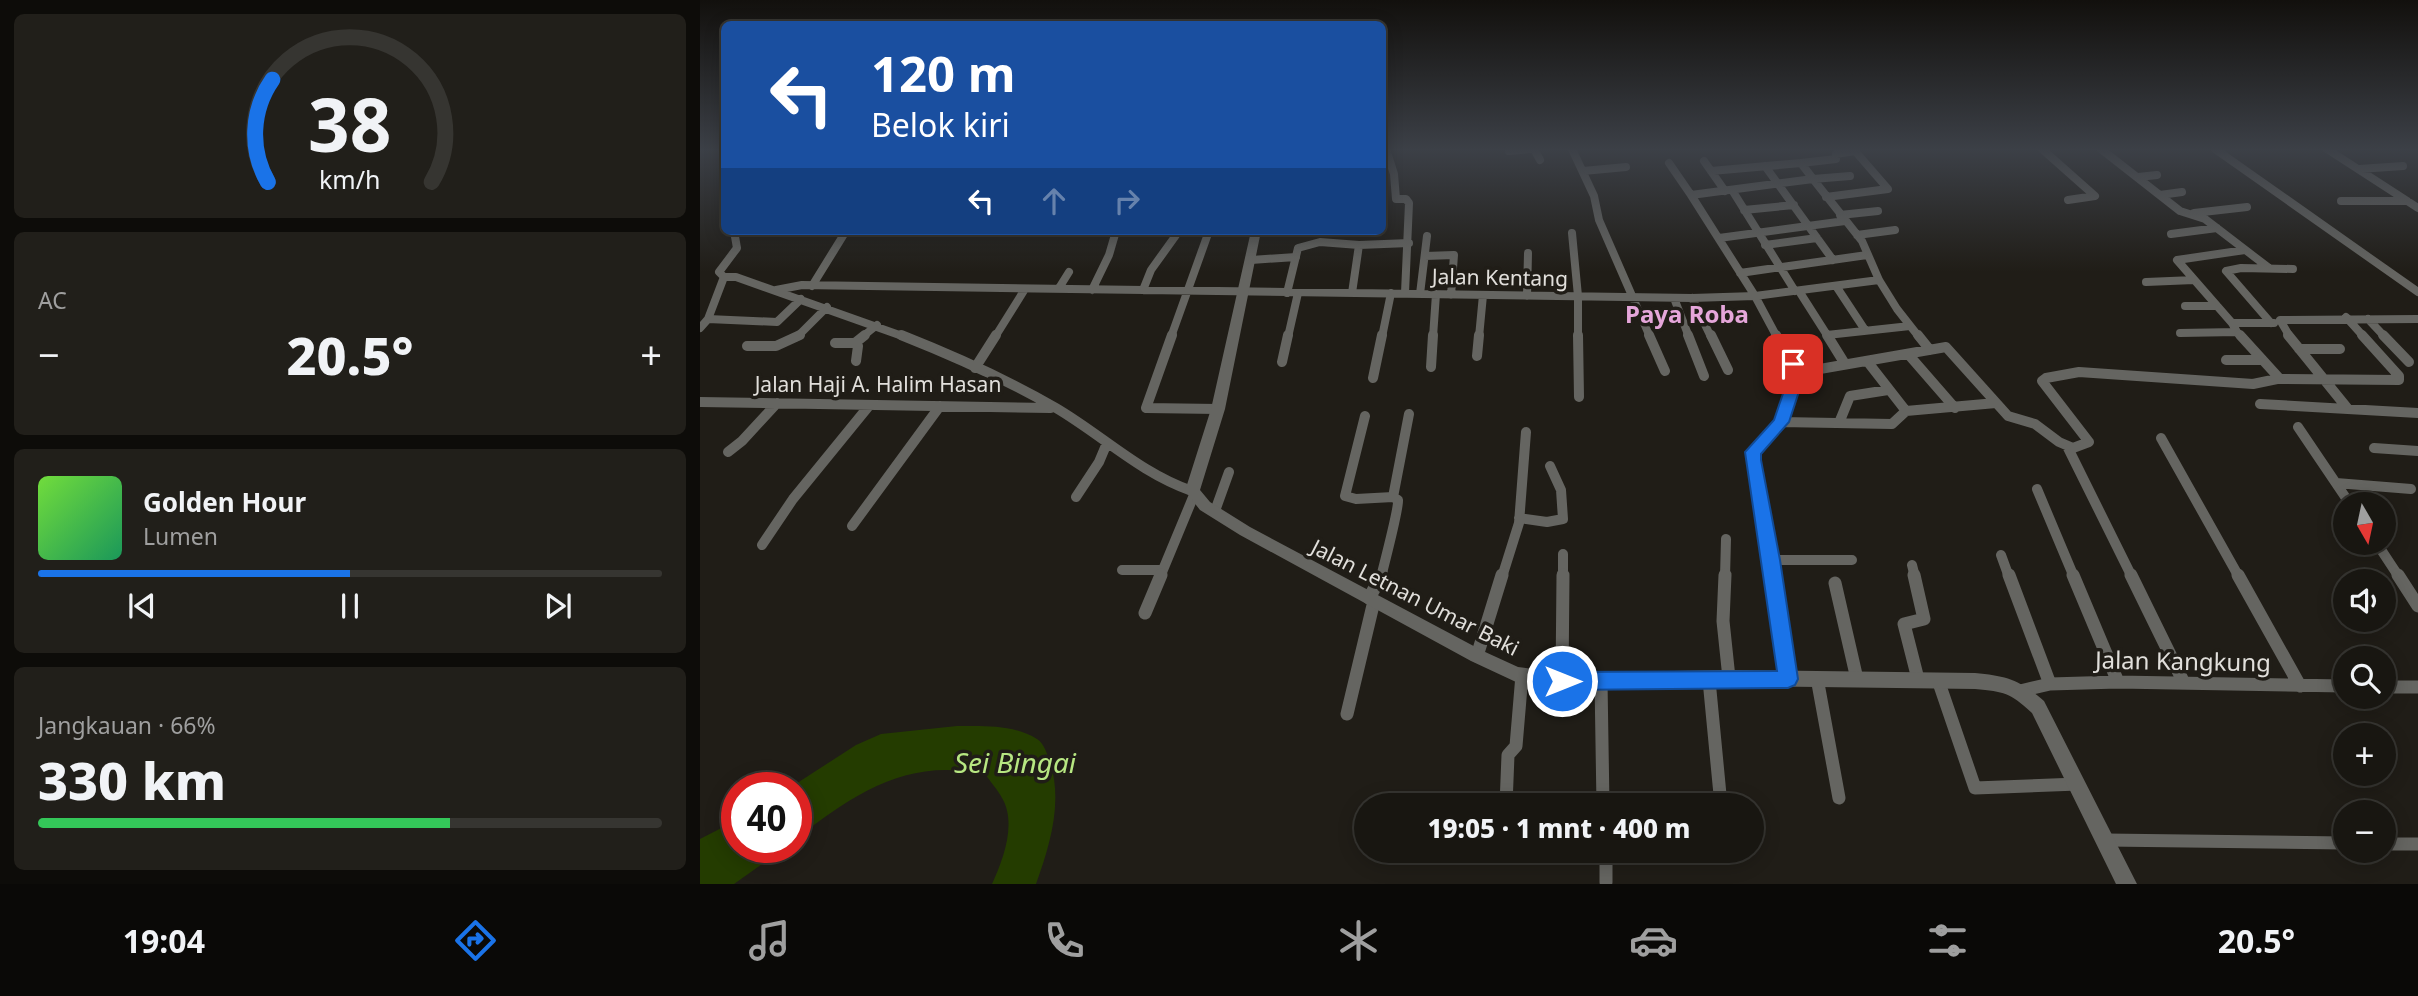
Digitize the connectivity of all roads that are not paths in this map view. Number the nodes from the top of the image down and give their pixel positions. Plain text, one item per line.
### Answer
1 (1395, 190) edge
2 (1591, 190) edge
3 (1688, 190) edge
4 (1734, 190) edge
5 (1783, 190) edge
6 (1821, 190) edge
7 (1887, 190) edge
8 (2089, 190) edge
9 (2154, 190) edge
10 (2274, 190) edge
11 (2391, 190) edge
12 (1728, 191) junction
13 (2182, 192) dead end
14 (1691, 195) junction
15 (2160, 195) junction
16 (1826, 198) junction
17 (1386, 199) edge
18 (1396, 199) junction
19 (2068, 200) dead end
20 (2341, 201) dead end
21 (2407, 201) junction
22 (1794, 205) junction
23 (2247, 207) dead end
24 (2418, 208) edge
25 (1744, 210) junction
26 (1878, 211) dead end
27 (2188, 214) junction
28 (1843, 218) junction
29 (1808, 225) junction
30 (2217, 228) junction
31 (1758, 230) junction
32 (1895, 230) dead end
33 (1572, 233) dead end
34 (2171, 234) dead end
35 (735, 235) edge
36 (843, 235) edge
37 (1115, 235) edge
38 (1176, 235) edge
39 (1208, 235) edge
40 (1255, 235) edge
41 (1337, 235) edge
42 (1379, 235) edge
43 (1857, 235) junction
44 (1427, 236) dead end
45 (1718, 238) junction
46 (1817, 238) junction
47 (1336, 243) junction
48 (1409, 243) junction
49 (1382, 244) junction
50 (1359, 245) junction
51 (1765, 245) junction
52 (2245, 250) junction
53 (1528, 253) dead end
54 (1867, 255) junction
55 (1425, 256) junction
56 (1296, 257) junction
57 (1251, 260) junction
58 (1833, 260) junction
59 (1779, 267) junction
60 (2269, 268) junction
61 (2293, 269) dead end
62 (1069, 272) dead end
63 (1740, 273) junction
64 (724, 277) junction
65 (2194, 280) junction
66 (1879, 281) junction
67 (2146, 282) dead end
68 (812, 285) junction
69 (1836, 286) junction
70 (1059, 288) junction
71 (1025, 289) junction
72 (776, 290) junction
73 (1092, 290) junction
74 (1143, 290) junction
75 (1797, 291) junction
76 (1187, 292) junction
77 (2418, 292) edge
78 (1244, 293) junction
79 (1287, 293) junction
80 (1298, 293) junction
81 (1352, 293) junction
82 (1391, 293) junction
83 (1405, 293) junction
84 (1420, 294) junction
85 (1436, 294) junction
86 (1451, 295) junction
87 (1483, 295) junction
88 (1527, 296) junction
89 (1578, 296) junction
90 (1755, 296) junction
91 (1634, 298) junction
92 (1674, 298) junction
93 (1692, 298) junction
94 (801, 299) junction
95 (2185, 306) dead end
96 (2217, 306) junction
97 (827, 307) junction
98 (2346, 317) junction
99 (708, 319) junction
100 (2368, 319) junction
101 (2418, 319) edge
102 (2275, 323) junction
103 (877, 325) junction
104 (1910, 326) junction
105 (700, 328) edge
106 (2234, 328) junction
107 (1865, 330) junction
108 (2180, 333) dead end
109 (1828, 335) junction
110 (835, 343) dead end
111 (855, 343) junction
112 (747, 346) dead end
113 (2299, 349) junction
114 (2340, 349) dead end
115 (1930, 350) junction
116 (1908, 354) junction
117 (1476, 356) dead end
118 (2226, 360) dead end
119 (2262, 360) junction
120 (856, 361) dead end
121 (1867, 361) junction
122 (1282, 362) dead end
123 (2409, 362) dead end
124 (1845, 363) junction
125 (1431, 367) dead end
126 (975, 368) junction
127 (1728, 370) dead end
128 (1665, 371) dead end
129 (1797, 373) junction
130 (1704, 376) dead end
131 (1373, 378) dead end
132 (2280, 379) junction
133 (2326, 380) junction
134 (1888, 390) junction
135 (1579, 397) dead end
136 (700, 402) edge
137 (777, 403) junction
138 (1996, 403) junction
139 (2260, 404) dead end
140 (940, 406) junction
141 (868, 407) junction
142 (1056, 408) junction
143 (1955, 408) junction
144 (1218, 409) junction
145 (2348, 409) junction
146 (1906, 411) junction
147 (2418, 413) edge
148 (1409, 414) dead end
149 (1365, 416) dead end
150 (1781, 422) junction
151 (1839, 423) junction
152 (2298, 427) dead end
153 (1526, 432) dead end
154 (2161, 438) dead end
155 (1107, 443) junction
156 (2067, 446) junction
157 (2374, 448) dead end
158 (2418, 451) edge
159 (728, 452) dead end
160 (1550, 466) dead end
161 (1229, 472) dead end
162 (2336, 483) junction
163 (2038, 489) dead end
164 (2411, 489) dead end
165 (2342, 492) edge
166 (1193, 493) junction
167 (1076, 497) dead end
168 (1393, 497) junction
169 (1215, 511) junction
170 (1519, 518) junction
171 (852, 526) dead end
172 (1726, 539) dead end
173 (762, 545) dead end
174 (1563, 554) dead end
175 (2001, 555) dead end
176 (2384, 555) edge
177 (1771, 560) junction
178 (1852, 560) dead end
179 (1912, 565) dead end
180 (1122, 570) dead end
181 (1161, 570) junction
182 (1835, 583) dead end
183 (1372, 600) junction
184 (2418, 607) edge
185 (1145, 613) dead end
186 (1477, 656) junction
187 (1522, 676) junction
188 (1729, 678) junction
189 (1817, 678) junction
190 (1788, 679) junction
191 (1857, 679) junction
192 (1918, 679) junction
193 (1709, 680) junction
194 (1938, 680) junction
195 (1562, 681) junction
196 (1601, 681) junction
197 (2118, 682) junction
198 (2184, 683) junction
199 (2050, 684) junction
200 (2300, 686) junction
201 (2333, 686) edge
202 (2396, 687) edge
203 (2418, 687) edge
204 (2020, 691) junction
205 (1347, 714) dead end
206 (2078, 784) junction
207 (1506, 793) edge
208 (1603, 793) edge
209 (1720, 793) edge
210 (1839, 798) dead end
211 (2106, 840) junction
212 (2333, 843) edge
213 (2396, 844) edge
214 (2418, 844) edge
215 (1606, 863) edge
216 (1606, 882) edge
217 (2127, 884) edge

1 - 18 street
2 - 91 street
3 - 14 street
4 - 12 street
5 - 22 street
6 - 16 street
7 - 16 street
8 - 19 street
9 - 15 street
10 - 77 street
11 - 21 street
12 - 14 street
12 - 25 street
13 - 15 street
14 - 45 street
15 - 27 street
16 - 28 street
17 - 18 street
18 - 48 street
20 - 21 street
21 - 24 street
22 - 25 street
22 - 29 street
23 - 27 street
25 - 31 street
26 - 28 street
27 - 30 street
28 - 29 street
28 - 43 street
29 - 31 street
29 - 46 street
30 - 34 street
30 - 52 street
31 - 45 street
31 - 51 street
32 - 43 street
33 - 89 street
35 - 64 street
36 - 68 street
37 - 73 street
38 - 74 street
39 - 76 street
40 - 57 street
41 - 47 street
42 - 49 street
43 - 54 street
44 - 55 street
45 - 63 street
46 - 51 street
46 - 58 street
47 - 50 street
47 - 56 street
48 - 49 street
48 - 83 street
49 - 50 street
50 - 81 street
51 - 59 street
52 - 60 street
52 - 65 street
53 - 88 street
54 - 58 street
54 - 66 street
55 - 84 street
55 - 86 street
56 - 57 street
56 - 79 street
57 - 78 street
58 - 59 street
59 - 63 street
59 - 75 street
60 - 61 street
60 - 102 street
62 - 70 street
63 - 90 street
64 - 72 street
64 - 99 street
65 - 67 street
65 - 96 street
66 - 69 street, Jalan Kentang
66 - 104 street
68 - 71 street, Jalan Kentang
68 - 72 street, Jalan Kentang
69 - 75 street, Jalan Kentang
69 - 107 street
70 - 71 street, Jalan Kentang
70 - 73 street, Jalan Kentang
71 - 126 street
72 - 94 street
73 - 74 street, Jalan Kentang
74 - 76 street, Jalan Kentang
75 - 90 street, Jalan Kentang
75 - 109 street
76 - 78 street, Jalan Kentang
76 - 144 street
78 - 79 street, Jalan Kentang
78 - 144 street
79 - 80 street, Jalan Kentang
80 - 81 street, Jalan Kentang
80 - 122 street
81 - 82 street, Jalan Kentang
82 - 83 street, Jalan Kentang
82 - 131 street
83 - 84 street, Jalan Kentang
84 - 85 street, Jalan Kentang
85 - 86 street, Jalan Kentang
85 - 125 street
86 - 87 street, Jalan Kentang
87 - 88 street, Jalan Kentang
87 - 117 street
88 - 89 street, Jalan Kentang
89 - 91 street, Jalan Kentang
89 - 135 street
90 - 93 street, Jalan Kentang
90 - 129 street
91 - 92 street, Jalan Kentang
91 - 128 street
92 - 93 street, Jalan Kentang
92 - 130 street
93 - 127 street
94 - 97 street
94 - 99 street
95 - 96 street
96 - 106 street
97 - 103 street
97 - 112 street
98 - 100 street
98 - 102 street
98 - 133 street
99 - 105 street
100 - 101 street
100 - 123 street
102 - 106 street
102 - 113 street
103 - 111 street
103 - 126 street
104 - 107 street
104 - 115 street
106 - 108 street
106 - 119 street
107 - 109 street
109 - 124 street
110 - 111 street
111 - 120 street
113 - 114 street
113 - 133 street
115 - 116 street
115 - 138 street
116 - 121 street
116 - 143 street
118 - 119 street
119 - 132 street
121 - 124 street
121 - 134 street
124 - 129 street
126 - 142 street
129 - 150 street
132 - 133 street
132 - 156 street
133 - 145 street
134 - 146 street
134 - 151 street
136 - 137 street, Jalan Haji A. Halim Hasan
137 - 141 street, Jalan Haji A. Halim Hasan
137 - 159 street
138 - 143 street
138 - 156 street
139 - 145 street
140 - 141 street, Jalan Haji A. Halim Hasan
140 - 142 street, Jalan Haji A. Halim Hasan
140 - 171 street
141 - 173 street
142 - 155 street
143 - 146 street
144 - 166 street
145 - 147 street
146 - 151 street
148 - 168 street
149 - 168 street
150 - 151 street
150 - 177 street
152 - 162 street
153 - 170 street
154 - 200 street
155 - 166 street
155 - 167 street
156 - 198 street
157 - 158 street
160 - 170 street
161 - 169 street
162 - 164 street
162 - 165 street
163 - 197 street
166 - 169 street, Jalan Letnan Umar Baki
166 - 181 street
168 - 183 street
169 - 183 street, Jalan Letnan Umar Baki
170 - 186 street
172 - 188 street
174 - 195 street
175 - 199 street
176 - 184 street
177 - 178 street
177 - 190 street
179 - 192 street
180 - 181 street
181 - 185 street
182 - 191 street
183 - 186 street, Jalan Letnan Umar Baki
183 - 205 street
186 - 187 street, Jalan Letnan Umar Baki
187 - 195 street, Jalan Letnan Umar Baki
187 - 207 street
188 - 190 street, Jalan Letnan Umar Baki
188 - 193 street, Jalan Letnan Umar Baki
189 - 190 street, Jalan Letnan Umar Baki
189 - 191 street, Jalan Letnan Umar Baki
189 - 210 street
191 - 192 street, Jalan Letnan Umar Baki
192 - 194 street, Jalan Letnan Umar Baki
193 - 196 street, Jalan Letnan Umar Baki
193 - 209 street
194 - 204 street, Jalan Letnan Umar Baki
194 - 206 street
195 - 196 street, Jalan Letnan Umar Baki
196 - 208 street
197 - 198 street, Jalan Kangkung
197 - 199 street, Jalan Kangkung
198 - 200 street, Jalan Kangkung
199 - 204 street, Jalan Kangkung
200 - 201 street, Jalan Kangkung
202 - 203 street
204 - 206 street
206 - 211 street
211 - 212 street
211 - 217 street
213 - 214 street
215 - 216 street

